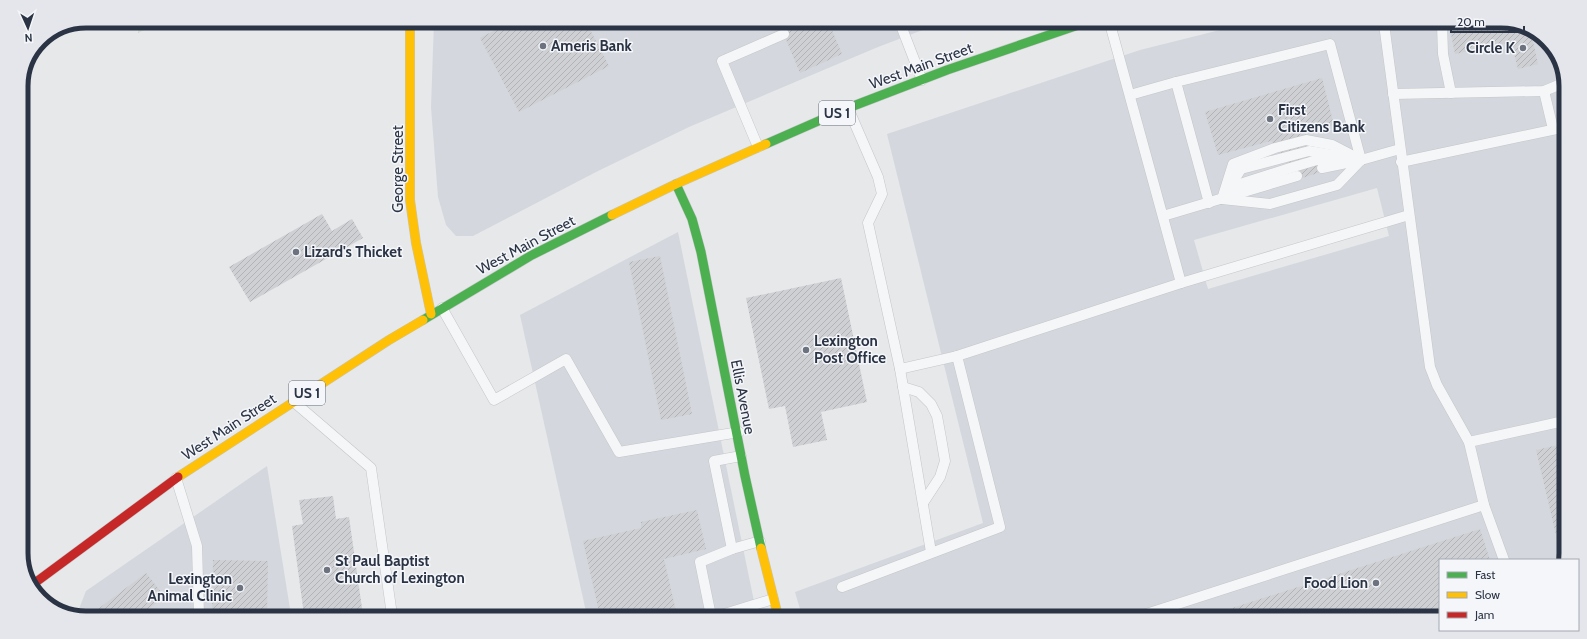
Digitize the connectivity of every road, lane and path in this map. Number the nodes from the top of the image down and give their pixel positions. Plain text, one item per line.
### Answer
1 (410, 28) edge
2 (902, 28) edge
3 (1072, 28) edge
4 (1111, 28) edge
5 (1385, 28) edge
6 (1442, 28) edge
7 (784, 34) dead end
8 (922, 80) junction
9 (1176, 82) junction
10 (1559, 85) edge
11 (1544, 91) junction
12 (1393, 94) junction
13 (1451, 94) junction
14 (1130, 95) junction
15 (848, 108) junction
16 (1559, 128) edge
17 (1553, 129) junction
18 (758, 147) junction
19 (1400, 149) junction
20 (1361, 160) junction
21 (1402, 162) junction
22 (1322, 168) dead end
23 (1297, 176) dead end
24 (676, 184) junction
25 (1222, 199) junction
26 (1209, 203) junction
27 (1409, 215) junction
28 (1163, 216) junction
29 (1181, 283) junction
30 (442, 308) junction
31 (431, 314) junction
32 (957, 356) junction
33 (900, 369) junction
34 (903, 388) junction
35 (294, 402) junction
36 (1559, 422) edge
37 (738, 433) junction
38 (1469, 442) junction
39 (741, 456) junction
40 (176, 478) junction
41 (923, 503) junction
42 (1484, 505) junction
43 (760, 541) junction
44 (732, 549) junction
45 (931, 552) junction
46 (1504, 559) edge
47 (36, 582) edge
48 (842, 587) dead end
49 (774, 599) junction
50 (199, 611) edge
51 (391, 611) edge
52 (710, 611) edge
53 (734, 611) edge
54 (777, 611) edge
55 (1156, 611) edge

1 - 31 main road, George Street
2 - 8 lane
3 - 8 main road, West Main Street / US 1
4 - 14 lane
5 - 12 lane
6 - 13 lane
7 - 18 lane
8 - 15 main road, West Main Street / US 1
9 - 14 lane
9 - 20 lane
9 - 26 lane
10 - 11 lane
11 - 13 lane
11 - 17 lane
12 - 13 lane
12 - 19 lane
14 - 28 lane
15 - 18 main road, West Main Street / US 1
15 - 33 lane
16 - 17 lane
17 - 21 lane
18 - 24 main road, West Main Street / US 1
19 - 20 lane
19 - 21 lane
20 - 22 lane
20 - 25 lane
20 - 25 lane
20 - 25 lane
21 - 27 lane
23 - 25 lane
24 - 30 main road, West Main Street / US 1
24 - 37 main road, Ellis Avenue
25 - 26 lane
26 - 28 lane
27 - 29 lane
27 - 38 lane
28 - 29 lane
29 - 32 lane
30 - 31 main road, West Main Street / US 1
30 - 37 lane
31 - 35 main road, West Main Street / US 1
32 - 33 lane
32 - 45 lane
33 - 34 lane
34 - 41 lane
34 - 41 lane
35 - 40 main road, West Main Street / US 1
35 - 51 lane
36 - 38 lane
37 - 39 main road, Ellis Avenue
38 - 42 lane
39 - 43 main road, Ellis Avenue
39 - 44 lane
40 - 47 main road, West Main Street / US 1
40 - 50 lane
41 - 45 lane
42 - 46 lane
42 - 55 lane
43 - 44 lane
43 - 49 main road, Ellis Avenue
44 - 52 lane
45 - 48 lane
49 - 53 lane
49 - 54 main road, Ellis Avenue

